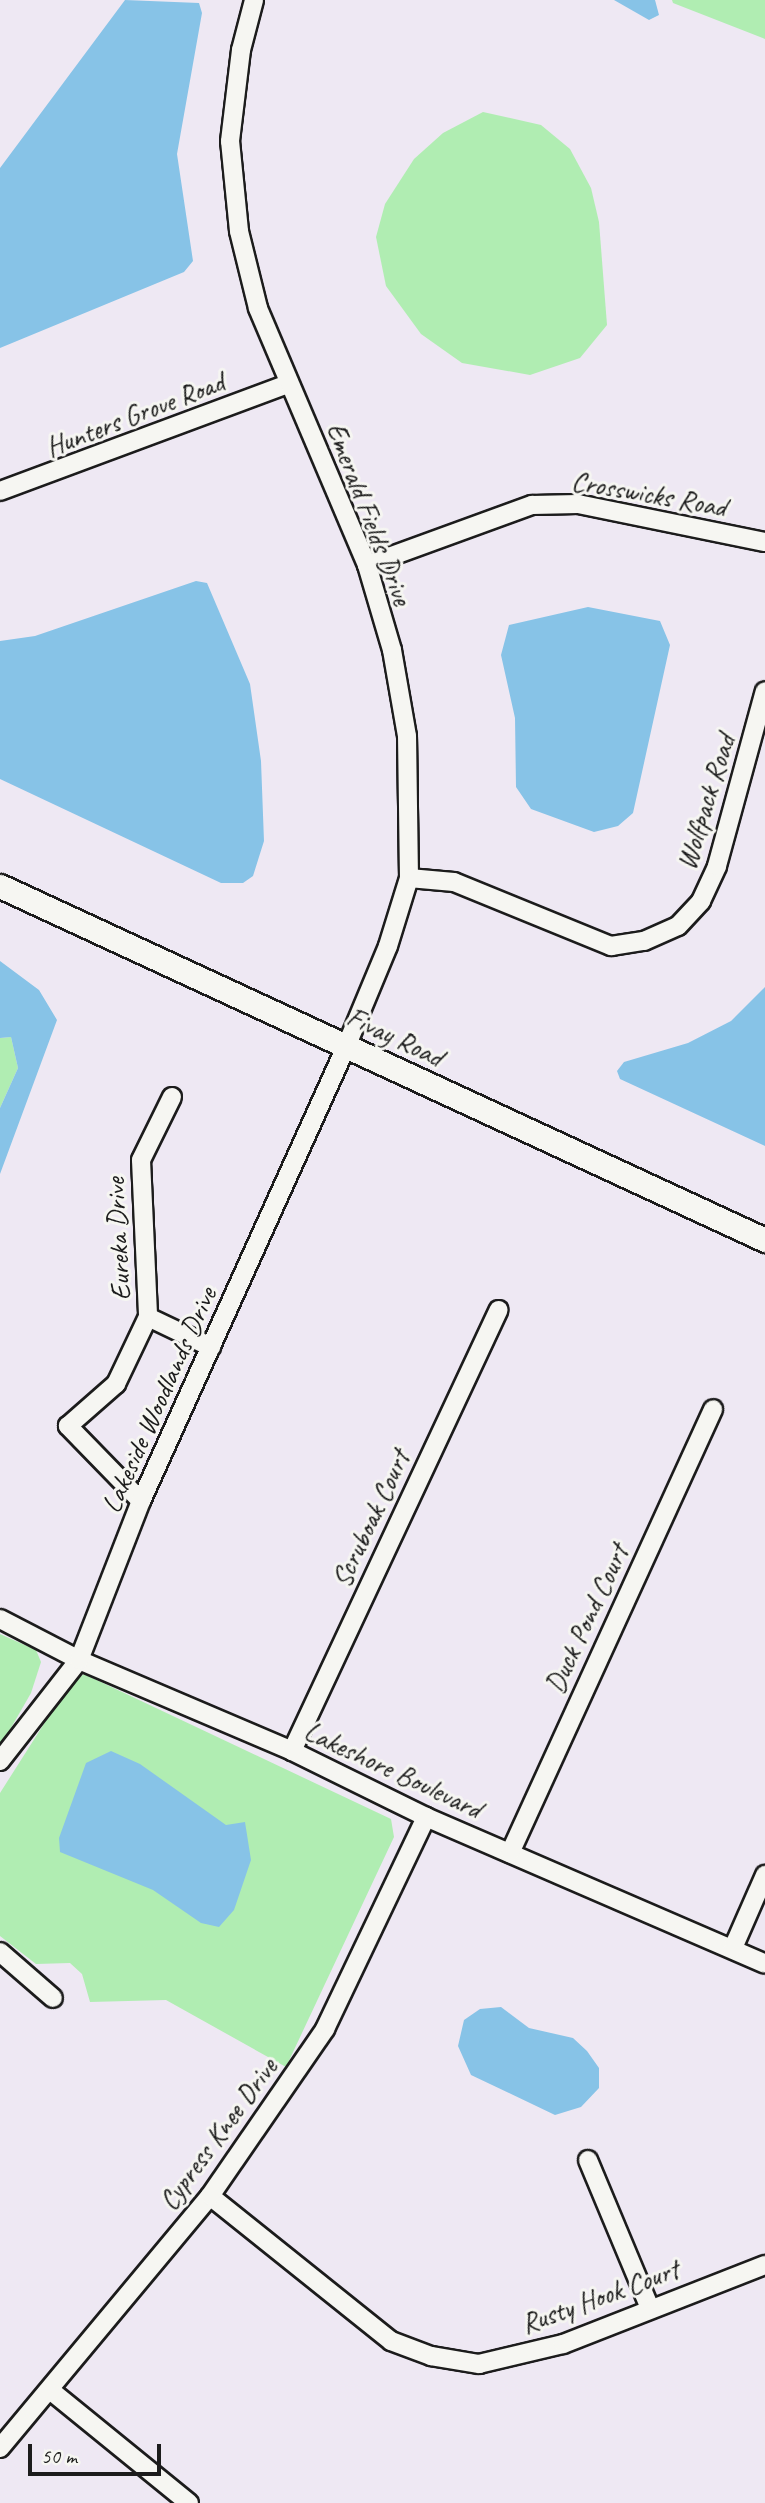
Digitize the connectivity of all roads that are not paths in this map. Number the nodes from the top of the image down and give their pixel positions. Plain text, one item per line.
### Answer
1 (254, 0) edge
2 (288, 384) junction
3 (0, 491) edge
4 (765, 542) edge
5 (367, 565) junction
6 (765, 691) edge
7 (409, 878) junction
8 (0, 886) edge
9 (346, 1047) junction
10 (172, 1097) dead end
11 (765, 1240) edge
12 (499, 1310) dead end
13 (148, 1317) junction
14 (211, 1347) junction
15 (713, 1409) dead end
16 (141, 1501) junction
17 (0, 1619) edge
18 (79, 1660) junction
19 (292, 1751) junction
20 (0, 1761) edge
21 (426, 1817) junction
22 (510, 1853) junction
23 (765, 1875) edge
24 (733, 1948) junction
25 (0, 1952) edge
26 (765, 1964) edge
27 (53, 1998) dead end
28 (588, 2160) dead end
29 (210, 2196) junction
30 (765, 2265) edge
31 (650, 2308) junction
32 (50, 2390) junction
33 (0, 2448) edge
34 (189, 2503) edge

1 - 2 street, Emerald Fields Drive
2 - 3 street, Hunters Grove Road
2 - 5 street, Emerald Fields Drive
4 - 5 street, Crosswicks Road
5 - 7 street, Emerald Fields Drive
6 - 7 street, Wolfpack Road
7 - 9 street, Emerald Fields Drive
8 - 9 street, Fivay Road
9 - 11 street, Fivay Road
9 - 14 street, Lakeside Woodlands Drive
10 - 13 street, Eureka Drive
12 - 19 street, Scruboak Court
13 - 14 street, Eureka Drive
13 - 16 street
14 - 16 street, Lakeside Woodlands Drive
15 - 22 street, Duck Pond Court
16 - 18 street, Lakeside Woodlands Drive
17 - 18 street, Lakeshore Boulevard
18 - 19 street, Lakeshore Boulevard
18 - 20 street, Lakeside Woodlands Drive
19 - 21 street, Lakeshore Boulevard
21 - 22 street, Lakeshore Boulevard
21 - 29 street, Cypress Knee Drive
22 - 24 street, Lakeshore Boulevard
23 - 24 street
24 - 26 street, Lakeshore Boulevard
25 - 27 street
28 - 31 street
29 - 31 street, Rusty Hook Court
29 - 32 street, Cypress Knee Drive
30 - 31 street, Rusty Hook Court
32 - 33 street, Cypress Knee Drive
32 - 34 street

